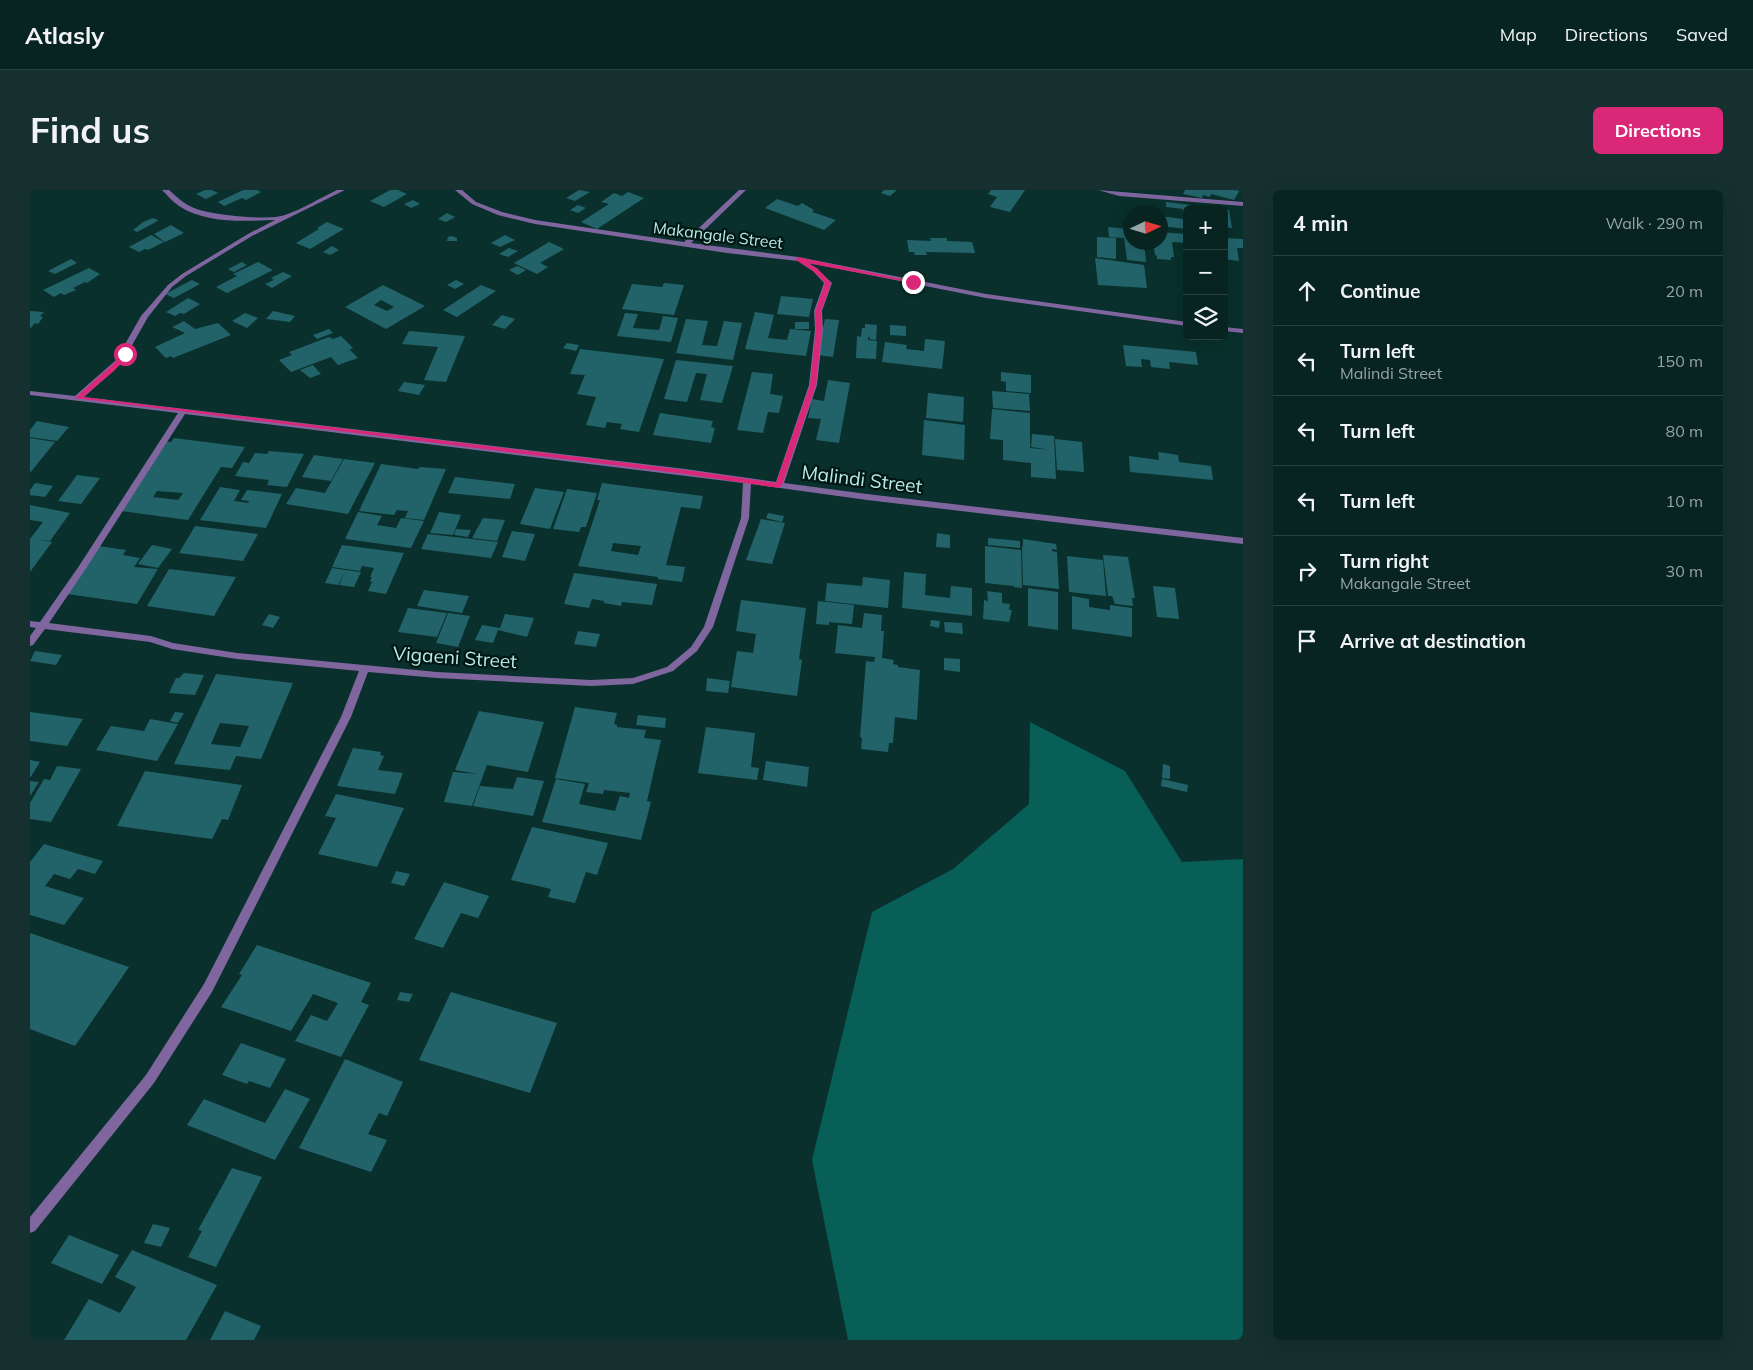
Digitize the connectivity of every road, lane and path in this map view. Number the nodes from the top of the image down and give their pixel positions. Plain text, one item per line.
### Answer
1 (165, 190) edge
2 (342, 190) edge
3 (458, 190) edge
4 (743, 190) edge
5 (1101, 190) edge
6 (1243, 204) edge
7 (285, 218) junction
8 (685, 245) junction
9 (798, 259) junction
10 (1183, 323) edge
11 (1228, 329) edge
12 (1243, 331) edge
13 (30, 393) edge
14 (78, 398) junction
15 (183, 411) junction
16 (747, 482) junction
17 (779, 485) junction
18 (1243, 541) edge
19 (30, 624) edge
20 (42, 625) junction
21 (30, 643) edge
22 (365, 668) junction
23 (30, 1227) edge

1 - 7 street
2 - 7 street
3 - 8 street, Makangale Street
4 - 8 street
5 - 6 street
7 - 14 street
8 - 9 street, Makangale Street
9 - 10 street, Makangale Street
9 - 17 street
11 - 12 street
13 - 14 street, Malindi Street
14 - 15 street, Malindi Street
15 - 16 street, Malindi Street
15 - 20 street
16 - 17 street, Malindi Street
16 - 22 street, Vigaeni Street
17 - 18 street, Malindi Street
19 - 20 street, Vigaeni Street
20 - 21 street
20 - 22 street, Vigaeni Street
22 - 23 street

